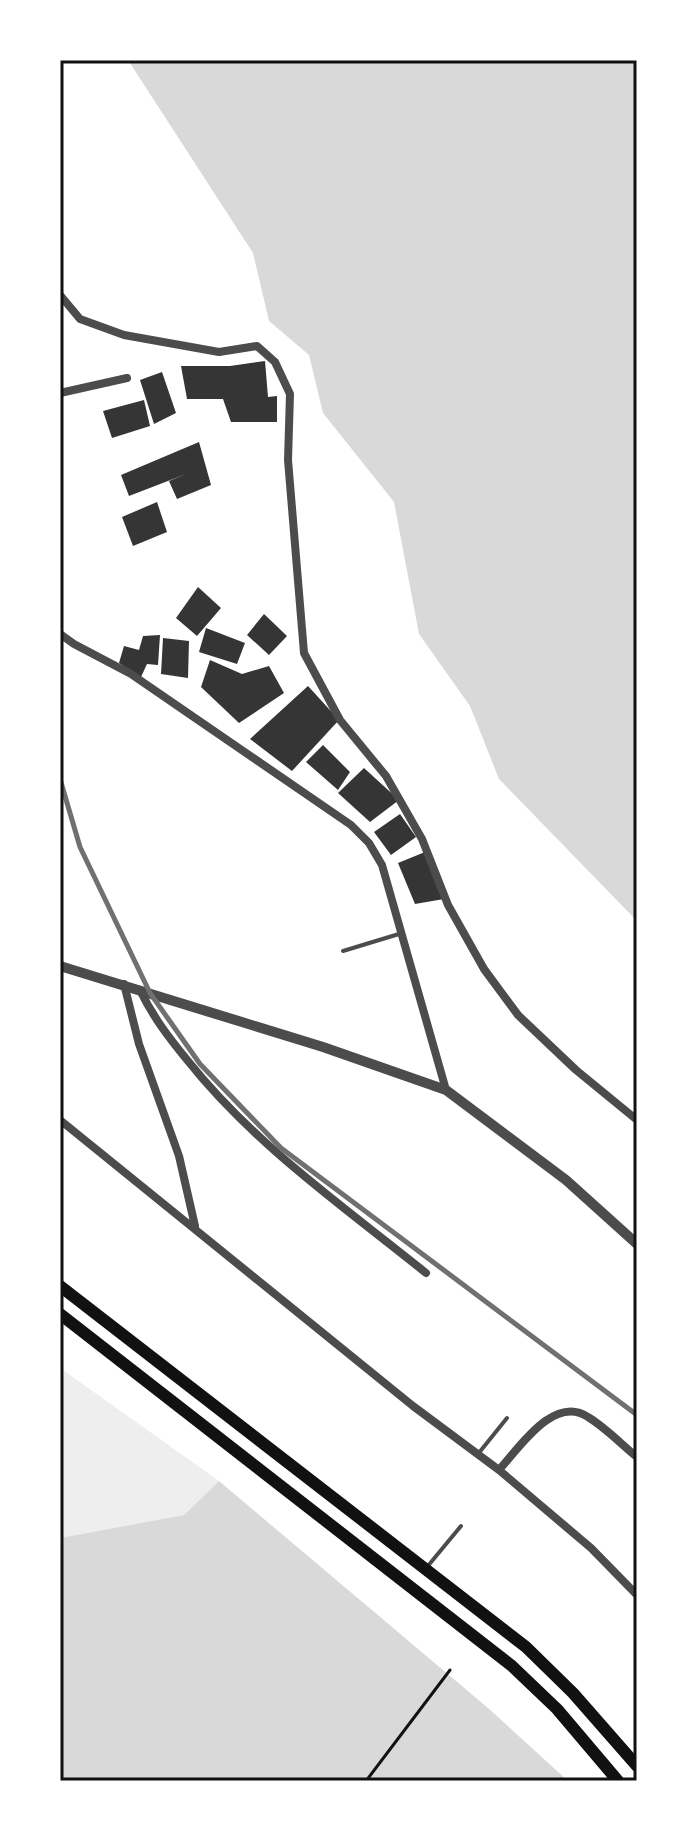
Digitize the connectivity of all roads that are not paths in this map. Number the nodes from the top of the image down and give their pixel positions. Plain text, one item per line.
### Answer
1 (60, 295) edge
2 (127, 378) dead end
3 (60, 393) edge
4 (60, 634) edge
5 (402, 933) junction
6 (343, 951) dead end
7 (60, 966) edge
8 (124, 984) junction
9 (140, 990) junction
10 (446, 1090) junction
11 (60, 1120) edge
12 (637, 1120) edge
13 (195, 1227) junction
14 (637, 1244) edge
15 (426, 1273) dead end
16 (60, 1286) edge
17 (60, 1314) edge
18 (507, 1418) dead end
19 (478, 1454) junction
20 (637, 1457) edge
21 (499, 1470) junction
22 (461, 1526) dead end
23 (426, 1569) junction
24 (637, 1595) edge
25 (637, 1766) edge
26 (618, 1781) edge

1 - 12 street
2 - 3 street
4 - 5 street
5 - 6 lane
5 - 10 street
7 - 8 street
8 - 9 street
8 - 13 street
9 - 10 street
9 - 15 street
10 - 14 street
11 - 13 street
13 - 19 street
16 - 23 main road
17 - 26 main road
18 - 19 lane
19 - 21 street
20 - 21 street
21 - 24 street
22 - 23 lane
23 - 25 main road

